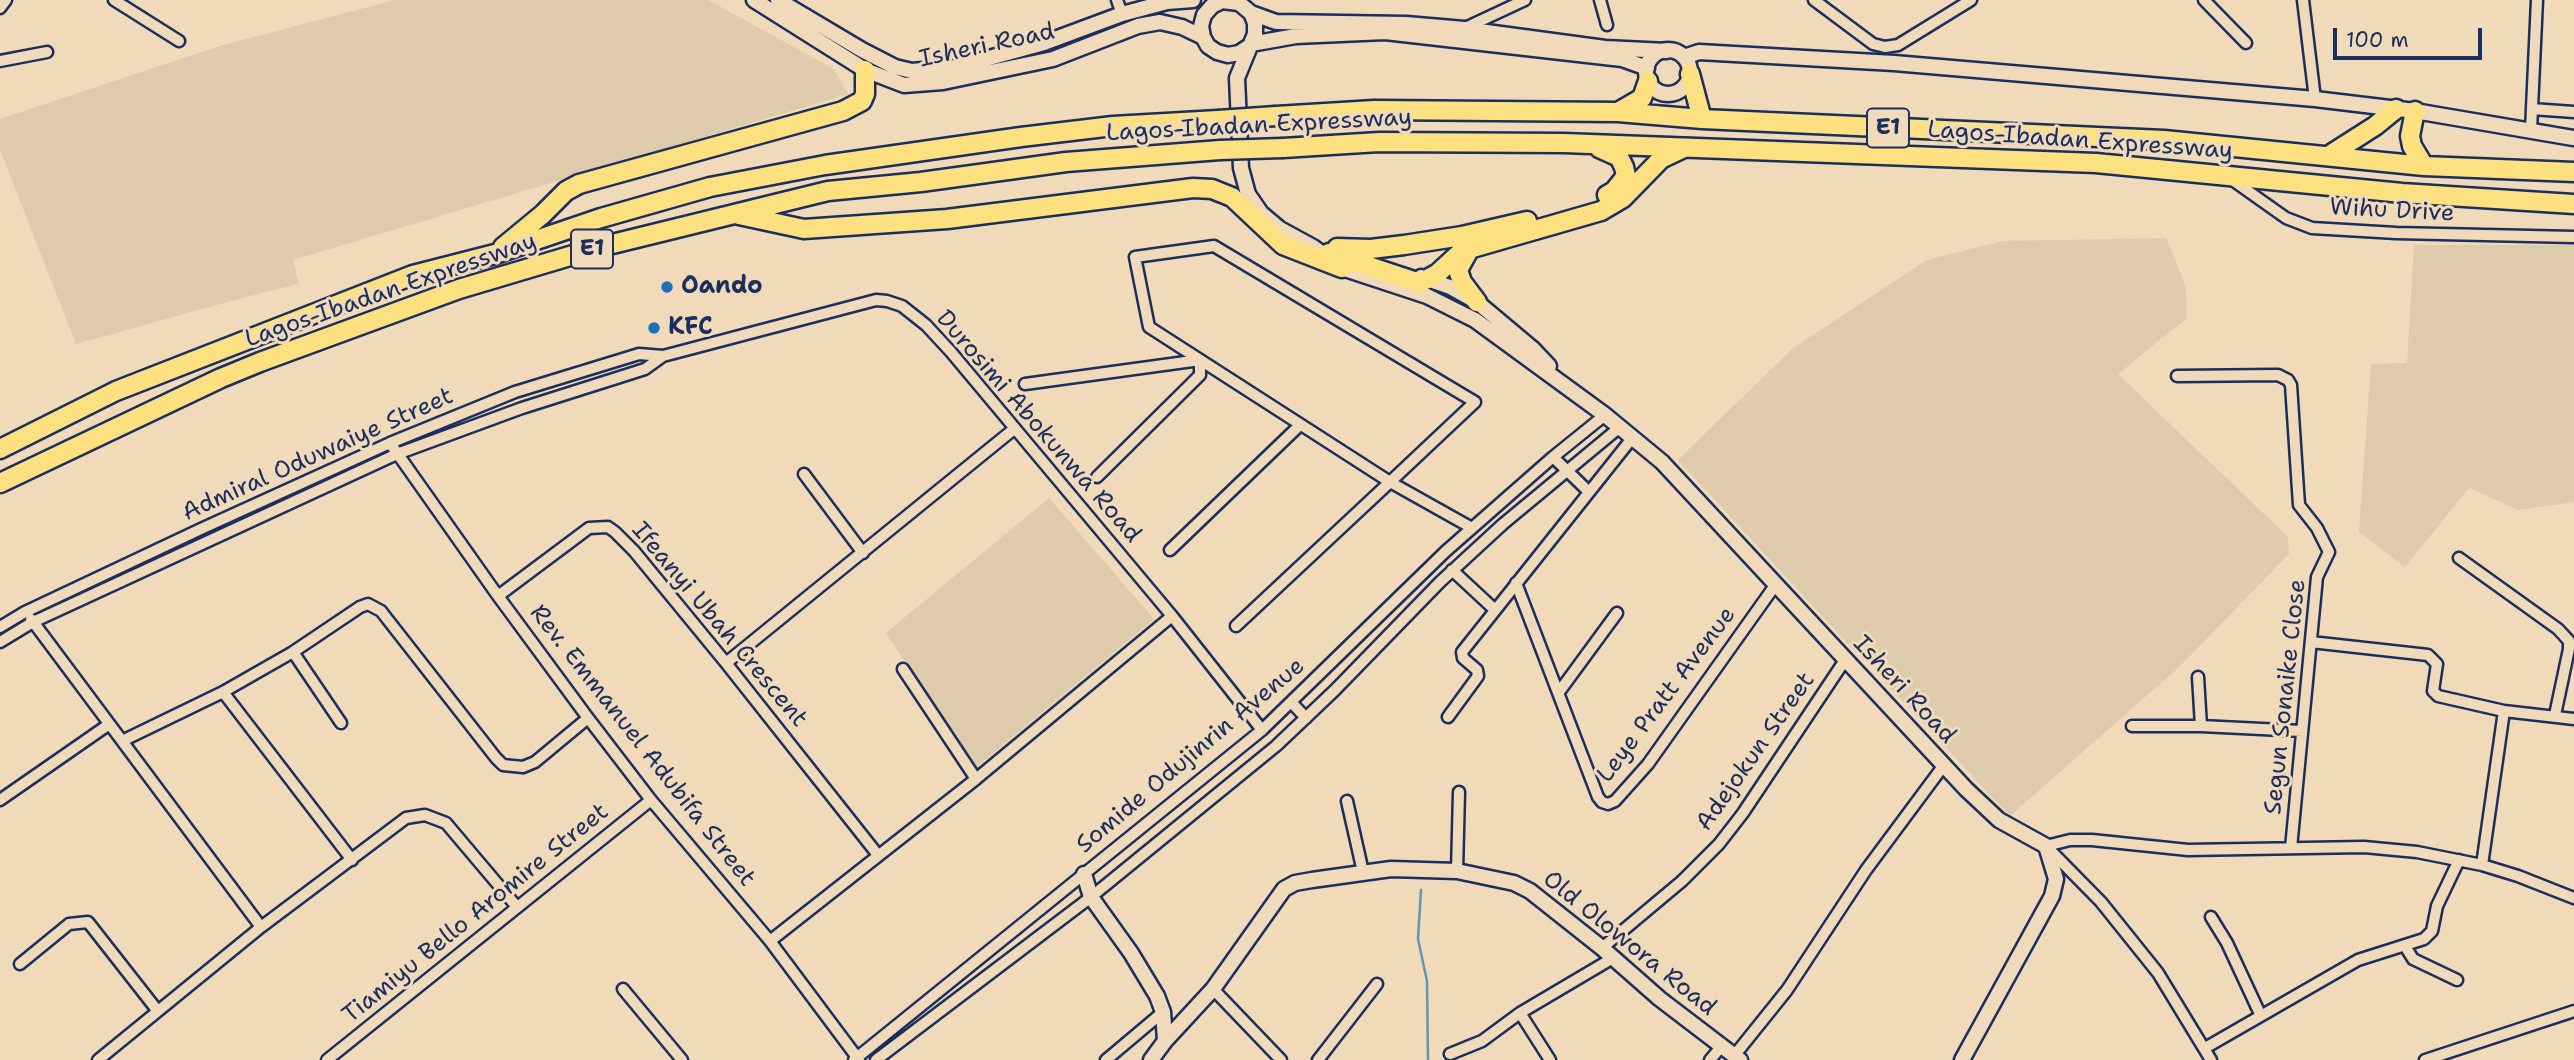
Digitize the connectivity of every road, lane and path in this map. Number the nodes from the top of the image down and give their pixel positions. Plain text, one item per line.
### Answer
1 (6, 0) edge
2 (114, 0) edge
3 (754, 0) edge
4 (778, 0) edge
5 (1193, 0) edge
6 (1219, 0) edge
7 (1525, 0) edge
8 (1600, 0) edge
9 (1814, 0) edge
10 (1971, 0) edge
11 (2204, 0) edge
12 (2303, 0) edge
13 (2536, 0) edge
14 (1120, 7) edge
15 (0, 8) edge
16 (1251, 13) junction
17 (1607, 25) dead end
18 (1464, 29) junction
19 (1203, 37) junction
20 (179, 41) dead end
21 (2246, 43) dead end
22 (1249, 45) junction
23 (1667, 51) junction
24 (47, 52) dead end
25 (1217, 52) junction
26 (0, 61) edge
27 (1687, 66) junction
28 (865, 70) junction
29 (1647, 75) junction
30 (1237, 78) junction
31 (2315, 99) junction
32 (2396, 109) junction
33 (2532, 109) junction
34 (2415, 111) junction
35 (1618, 112) junction
36 (2574, 112) edge
37 (1702, 120) junction
38 (2531, 130) junction
39 (2573, 138) edge
40 (1564, 144) junction
41 (1695, 147) junction
42 (2328, 156) junction
43 (2424, 166) junction
44 (1241, 168) junction
45 (2574, 172) edge
46 (2225, 174) junction
47 (2574, 204) edge
48 (732, 214) junction
49 (2574, 237) edge
50 (1313, 247) junction
51 (1337, 248) junction
52 (1470, 249) junction
53 (495, 254) junction
54 (1342, 268) junction
55 (1428, 279) junction
56 (1478, 302) junction
57 (663, 356) junction
58 (1200, 360) junction
59 (2177, 376) dead end
60 (1026, 384) dead end
61 (1568, 386) junction
62 (1605, 415) junction
63 (1300, 425) junction
64 (1620, 427) junction
65 (1014, 429) junction
66 (1633, 438) junction
67 (390, 443) junction
68 (0, 449) edge
69 (397, 454) junction
70 (1553, 457) junction
71 (1566, 471) junction
72 (804, 474) dead end
73 (1097, 477) dead end
74 (1390, 482) junction
75 (0, 483) edge
76 (1588, 492) junction
77 (1472, 528) junction
78 (1170, 550) dead end
79 (863, 552) junction
80 (2459, 558) dead end
81 (1452, 570) junction
82 (1516, 583) junction
83 (1776, 584) junction
84 (498, 596) junction
85 (1494, 609) junction
86 (25, 612) junction
87 (1617, 613) dead end
88 (1172, 616) junction
89 (33, 622) junction
90 (1236, 626) dead end
91 (0, 627) edge
92 (0, 642) edge
93 (2311, 642) junction
94 (293, 652) junction
95 (1845, 660) junction
96 (726, 663) junction
97 (904, 669) dead end
98 (2198, 677) dead end
99 (223, 692) junction
100 (1559, 692) junction
101 (1292, 703) junction
102 (2504, 711) junction
103 (2555, 715) junction
104 (1448, 717) dead end
105 (588, 718) junction
106 (1306, 718) junction
107 (2574, 719) edge
108 (341, 723) dead end
109 (108, 725) junction
110 (2132, 726) dead end
111 (2201, 726) junction
112 (1262, 730) junction
113 (2302, 731) junction
114 (122, 741) junction
115 (1944, 765) junction
116 (976, 779) junction
117 (1459, 792) dead end
118 (0, 800) edge
119 (651, 800) junction
120 (1347, 801) dead end
121 (2046, 846) junction
122 (2291, 848) junction
123 (878, 855) junction
124 (352, 860) junction
125 (2459, 860) junction
126 (2482, 865) junction
127 (1457, 871) junction
128 (1363, 872) junction
129 (1084, 874) junction
130 (1091, 897) junction
131 (2574, 898) edge
132 (517, 907) junction
133 (2211, 917) dead end
134 (261, 926) junction
135 (770, 941) junction
136 (2405, 946) junction
137 (1607, 953) junction
138 (20, 964) dead end
139 (2457, 980) dead end
140 (1377, 984) dead end
141 (623, 989) dead end
142 (1213, 989) junction
143 (157, 1010) junction
144 (2574, 1011) edge
145 (1163, 1012) junction
146 (1520, 1013) junction
147 (2260, 1014) junction
148 (1165, 1041) junction
149 (1721, 1047) junction
150 (2205, 1048) junction
151 (1450, 1054) dead end
152 (1737, 1058) edge
153 (857, 1059) edge
154 (98, 1060) edge
155 (327, 1060) edge
156 (682, 1060) edge
157 (876, 1060) edge
158 (1106, 1060) edge
159 (1151, 1060) edge
160 (1281, 1060) edge
161 (1318, 1060) edge
162 (1550, 1060) edge
163 (1710, 1060) edge
164 (1962, 1060) edge
165 (2211, 1060) edge
166 (2426, 1060) edge

1 - 15 street
2 - 20 street
3 - 28 main road, Isheri Road
4 - 14 main road, Isheri Road
5 - 14 main road, Isheri Road
6 - 16 main road
6 - 19 main road
7 - 18 street
8 - 17 street
9 - 10 street
11 - 21 street
12 - 31 street
13 - 33 street
16 - 18 main road
16 - 22 main road, Isheri Road
18 - 23 main road
19 - 25 main road, Isheri Road
19 - 28 main road, Isheri Road
22 - 25 main road
22 - 29 main road
22 - 30 main road, Isheri Road
23 - 27 main road
23 - 29 main road
24 - 26 street
25 - 30 main road, Isheri Road
27 - 29 main road
27 - 31 main road
27 - 37 highway
28 - 53 highway
29 - 35 highway
30 - 44 main road, Isheri Road
31 - 32 main road
32 - 34 main road
32 - 42 highway
33 - 36 street
33 - 38 street
34 - 38 main road
34 - 43 highway
35 - 37 highway, Lagos-Ibadan Expressway / E1
35 - 53 highway, Lagos-Ibadan Expressway / E1, bridge
37 - 42 highway, Lagos-Ibadan Expressway / E1
38 - 39 main road
40 - 41 highway, Lagos-Ibadan Expressway / E1
40 - 48 highway, Lagos-Ibadan Expressway / E1, bridge
40 - 51 highway
41 - 46 highway, Lagos-Ibadan Expressway / E1
41 - 52 highway
42 - 43 highway, Lagos-Ibadan Expressway / E1
43 - 45 highway, Lagos-Ibadan Expressway / E1
44 - 50 main road, Isheri Road
44 - 51 main road, Isheri Road
46 - 47 highway, Lagos-Ibadan Expressway / E1
46 - 49 street, Wihu Drive
48 - 54 highway
48 - 75 highway, Lagos-Ibadan Expressway / E1
50 - 54 main road, Isheri Road
50 - 55 highway
51 - 55 main road, Isheri Road
52 - 55 highway
52 - 56 highway
53 - 68 highway, Lagos-Ibadan Expressway / E1
54 - 61 main road, Isheri Road
55 - 56 main road, Isheri Road
56 - 61 main road, Isheri Road
57 - 65 street, Durosimi Abokunwa Road
57 - 67 street, Admiral Oduwaiye Street
57 - 69 street, Durosimi Abokunwa Road
58 - 60 street
58 - 63 street
58 - 73 street
58 - 74 street
59 - 93 street, Segun Sonaike Close
61 - 62 main road, Isheri Road
62 - 64 main road, Isheri Road
62 - 70 street, Somide Odujinrin Avenue
63 - 74 street
63 - 78 street
64 - 66 main road, Isheri Road
64 - 71 street
65 - 79 street
65 - 88 street, Durosimi Abokunwa Road
66 - 76 street
66 - 83 main road, Isheri Road
67 - 69 street, Rev. Emmanuel Adubifa Street
67 - 86 street, Admiral Oduwaiye Street
69 - 84 street, Rev. Emmanuel Adubifa Street
69 - 89 street, Admiral Oduwaiye Street
70 - 71 street
70 - 77 street, Somide Odujinrin Avenue
71 - 76 street
71 - 81 street
72 - 79 street
74 - 77 street
74 - 90 street
76 - 82 street
77 - 101 street, Somide Odujinrin Avenue
79 - 96 street
80 - 103 street
81 - 85 street
81 - 106 street
82 - 85 street
82 - 100 street, Leye Pratt Avenue
83 - 95 main road, Isheri Road
83 - 100 street, Leye Pratt Avenue
84 - 96 street, Ifeanyi Ubah Crescent
84 - 105 street, Rev. Emmanuel Adubifa Street
85 - 104 street
86 - 89 street
86 - 91 street, Admiral Oduwaiye Street
87 - 100 street
88 - 112 street, Durosimi Abokunwa Road
88 - 116 street
89 - 92 street, Admiral Oduwaiye Street
89 - 109 street
93 - 102 street
93 - 113 street, Segun Sonaike Close
94 - 99 street
94 - 105 street
94 - 108 street
95 - 115 main road, Isheri Road
95 - 137 street, Adejokun Street
96 - 123 street, Ifeanyi Ubah Crescent
97 - 116 street
98 - 111 street
99 - 114 street
99 - 124 street
101 - 106 street
101 - 112 street, Somide Odujinrin Avenue
102 - 103 street
102 - 126 street
103 - 107 street
105 - 119 street, Rev. Emmanuel Adubifa Street
106 - 130 street
109 - 114 street
109 - 118 street
110 - 111 street
111 - 113 street
112 - 129 street, Somide Odujinrin Avenue
113 - 122 street, Segun Sonaike Close
114 - 134 street
115 - 121 main road, Isheri Road
115 - 152 street
116 - 123 street
117 - 127 street
119 - 132 street, Tiamiyu Bello Aromire Street
119 - 135 street, Rev. Emmanuel Adubifa Street
120 - 128 street
121 - 122 street
121 - 150 street
121 - 164 main road
122 - 125 street
123 - 135 street
124 - 132 street
124 - 134 street
125 - 126 street
125 - 136 street
126 - 131 street
127 - 128 main road, Old Olowora Road
127 - 137 main road, Old Olowora Road
128 - 142 main road, Old Olowora Road
129 - 130 main road
129 - 153 street, Somide Odujinrin Avenue
130 - 145 main road
130 - 157 street
132 - 155 street, Tiamiyu Bello Aromire Street
133 - 147 street
134 - 143 street
135 - 153 street, Rev. Emmanuel Adubifa Street
136 - 139 street
136 - 147 street
137 - 146 street, Adejokun Street
137 - 149 main road, Old Olowora Road
138 - 143 street
140 - 161 street
141 - 156 street
142 - 148 main road, Old Olowora Road
142 - 160 street
143 - 154 street
144 - 166 street
145 - 148 main road
145 - 158 street
146 - 151 street, Adejokun Street
146 - 162 street
147 - 150 street
148 - 159 main road, Old Olowora Road
149 - 152 main road, Old Olowora Road
149 - 163 street
150 - 165 street

